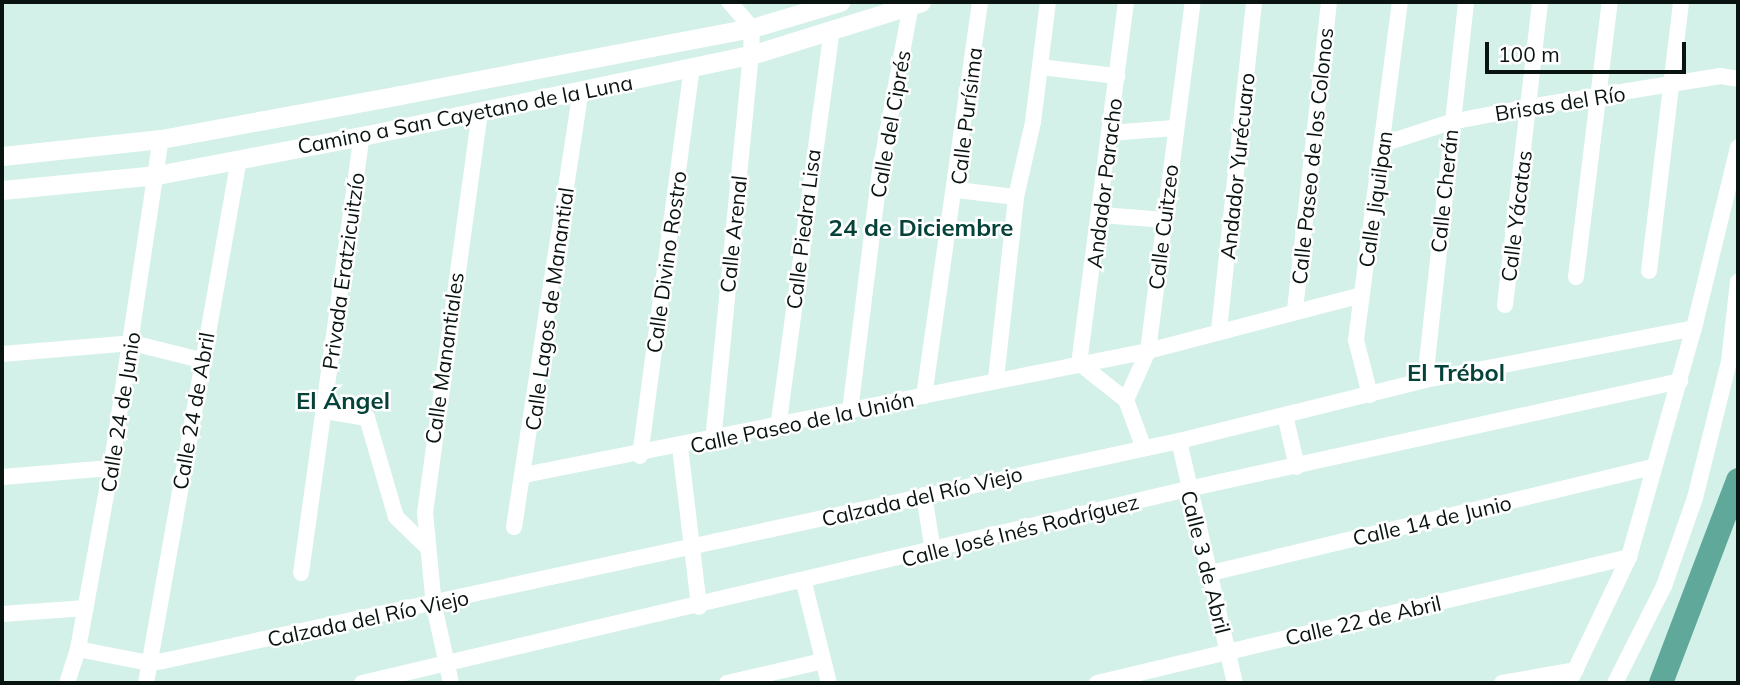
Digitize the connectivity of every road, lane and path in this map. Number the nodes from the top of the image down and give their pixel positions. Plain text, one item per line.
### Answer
1 (729, 2) edge
2 (840, 2) edge
3 (980, 2) edge
4 (1048, 2) edge
5 (1126, 2) edge
6 (1193, 2) edge
7 (1254, 2) edge
8 (1329, 2) edge
9 (1399, 2) edge
10 (1466, 2) edge
11 (1540, 2) edge
12 (1610, 2) edge
13 (1681, 2) edge
14 (916, 3) edge
15 (752, 28) junction
16 (832, 30) junction
17 (751, 55) junction
18 (1040, 67) junction
19 (692, 68) junction
20 (1117, 76) junction
21 (1738, 79) edge
22 (1672, 83) junction
23 (581, 91) junction
24 (1601, 97) junction
25 (1529, 107) junction
26 (480, 111) junction
27 (1451, 122) junction
28 (1175, 128) junction
29 (1109, 133) junction
30 (362, 136) junction
31 (161, 139) junction
32 (1383, 144) junction
33 (1738, 147) edge
34 (2, 156) edge
35 (239, 159) junction
36 (157, 175) junction
37 (2, 190) edge
38 (957, 190) junction
39 (1016, 197) junction
40 (1101, 215) junction
41 (1165, 220) junction
42 (1650, 271) dead end
43 (1576, 277) dead end
44 (1738, 282) edge
45 (1361, 295) junction
46 (1505, 305) dead end
47 (1295, 310) junction
48 (1695, 328) junction
49 (1219, 330) junction
50 (132, 343) junction
51 (1148, 351) junction
52 (2, 354) edge
53 (201, 360) junction
54 (1079, 363) junction
55 (996, 379) junction
56 (1425, 380) junction
57 (1680, 381) junction
58 (1370, 395) junction
59 (924, 396) junction
60 (1126, 400) junction
61 (324, 411) junction
62 (850, 411) junction
63 (1284, 415) junction
64 (778, 428) junction
65 (713, 441) junction
66 (1179, 441) junction
67 (1143, 446) junction
68 (680, 447) junction
69 (640, 456) junction
70 (1297, 467) junction
71 (1653, 467) junction
72 (111, 468) junction
73 (524, 475) junction
74 (2, 477) edge
75 (1188, 489) junction
76 (924, 495) junction
77 (514, 527) dead end
78 (427, 547) junction
79 (688, 548) junction
80 (933, 551) junction
81 (1629, 556) junction
82 (302, 573) dead end
83 (1211, 573) junction
84 (804, 583) junction
85 (433, 606) junction
86 (699, 607) junction
87 (86, 608) junction
88 (2, 614) edge
89 (78, 649) junction
90 (1228, 652) junction
91 (824, 661) junction
92 (149, 663) junction
93 (446, 664) junction
94 (1572, 677) edge
95 (67, 683) edge
96 (146, 683) edge
97 (362, 683) edge
98 (451, 683) edge
99 (727, 683) edge
100 (829, 683) edge
101 (1097, 683) edge
102 (1235, 683) edge
103 (1502, 683) edge
104 (1615, 683) edge

1 - 15 street
2 - 15 street, Camino a San Cayetano de la Luna
3 - 38 street, Calle Purísima
4 - 18 street
5 - 20 street, Andador Paracho
6 - 28 street, Calle Cuitzeo
7 - 49 street, Andador Yurécuaro
8 - 47 street, Calle Paseo de los Colonos
9 - 32 street, Calle Jiquilpan
10 - 27 street, Calle Cherán
11 - 25 street, Calle Yácatas
12 - 24 street
13 - 22 street
14 - 16 street, Camino a San Cayetano de la Luna
14 - 62 street, Calle del Ciprés
15 - 17 street, Calle Arenal
15 - 31 street, Camino a San Cayetano de la Luna
16 - 17 street, Camino a San Cayetano de la Luna
16 - 64 street, Calle Piedra Lisa
17 - 19 street, Camino a San Cayetano de la Luna
17 - 65 street, Calle Arenal
18 - 20 street
18 - 39 street
19 - 23 street, Camino a San Cayetano de la Luna
19 - 69 street, Calle Divino Rostro
20 - 29 street, Andador Paracho
21 - 22 street, Brisas del Río
22 - 24 street, Brisas del Río
22 - 42 street
23 - 26 street, Camino a San Cayetano de la Luna
23 - 73 street, Calle Lagos de Manantial
24 - 25 street, Brisas del Río
24 - 43 street
25 - 27 street, Brisas del Río
25 - 46 street, Calle Yácatas
26 - 30 street, Camino a San Cayetano de la Luna
26 - 78 street, Calle Manantiales
27 - 32 street, Brisas del Río
27 - 56 street, Calle Cherán
28 - 29 street
28 - 41 street, Calle Cuitzeo
29 - 40 street, Andador Paracho
30 - 35 street, Camino a San Cayetano de la Luna
30 - 61 street, Privada Eratzicuitzío
31 - 34 street, Camino a San Cayetano de la Luna
31 - 36 street, Calle 24 de Junio
32 - 45 street, Calle Jiquilpan
33 - 48 street
35 - 36 street, Camino a San Cayetano de la Luna
35 - 53 street, Calle 24 de Abril
36 - 37 street, Camino a San Cayetano de la Luna
36 - 50 street, Calle 24 de Junio
38 - 39 street
38 - 59 street, Calle Purísima
39 - 55 street
40 - 41 street
40 - 54 street, Andador Paracho
41 - 51 street, Calle Cuitzeo
44 - 104 street
45 - 47 street, Calle Paseo de la Unión
45 - 58 street, Calle Jiquilpan
47 - 49 street, Calle Paseo de la Unión
48 - 56 street, Calzada del Río Viejo
48 - 57 street
49 - 51 street, Calle Paseo de la Unión
50 - 52 street
50 - 53 street
50 - 72 street, Calle 24 de Junio
51 - 54 street, Calle Paseo de la Unión
51 - 60 street, Calle Cuitzeo
53 - 92 street, Calle 24 de Abril
54 - 55 street, Calle Paseo de la Unión
54 - 60 street
55 - 59 street, Calle Paseo de la Unión
56 - 58 street, Calzada del Río Viejo
57 - 70 street, Calle José Inés Rodríguez
57 - 71 street
58 - 63 street, Calzada del Río Viejo
59 - 62 street, Calle Paseo de la Unión
60 - 67 street
61 - 78 street
61 - 82 street, Privada Eratzicuitzío
62 - 64 street, Calle Paseo de la Unión
63 - 66 street, Calzada del Río Viejo
63 - 70 street
64 - 65 street, Calle Paseo de la Unión
65 - 68 street, Calle Paseo de la Unión
66 - 67 street, Calzada del Río Viejo
66 - 75 street, Calle 3 de Abril
67 - 76 street, Calzada del Río Viejo
68 - 69 street, Calle Paseo de la Unión
68 - 79 street
69 - 73 street, Calle Paseo de la Unión
70 - 75 street, Calle José Inés Rodríguez
71 - 81 street
71 - 83 street, Calle 14 de Junio
72 - 74 street
72 - 87 street, Calle 24 de Junio
73 - 77 street, Calle Lagos de Manantial
75 - 80 street, Calle José Inés Rodríguez
75 - 83 street, Calle 3 de Abril
76 - 79 street, Calzada del Río Viejo
76 - 80 street
78 - 85 street, Calle Manantiales
79 - 85 street, Calzada del Río Viejo
79 - 86 street
80 - 84 street, Calle José Inés Rodríguez
81 - 90 street, Calle 22 de Abril
81 - 94 street
83 - 90 street, Calle 3 de Abril
84 - 86 street, Calle José Inés Rodríguez
84 - 91 street
85 - 92 street, Calzada del Río Viejo
85 - 93 street, Calle Manantiales
86 - 93 street, Calle José Inés Rodríguez
87 - 88 street
87 - 89 street, Calle 24 de Junio
89 - 92 street
89 - 95 street, Calle 24 de Junio
90 - 101 street, Calle 22 de Abril
90 - 102 street, Calle 3 de Abril
91 - 99 street
91 - 100 street
92 - 96 street, Calle 24 de Abril
93 - 97 street, Calle José Inés Rodríguez
93 - 98 street, Calle Manantiales
94 - 103 street

